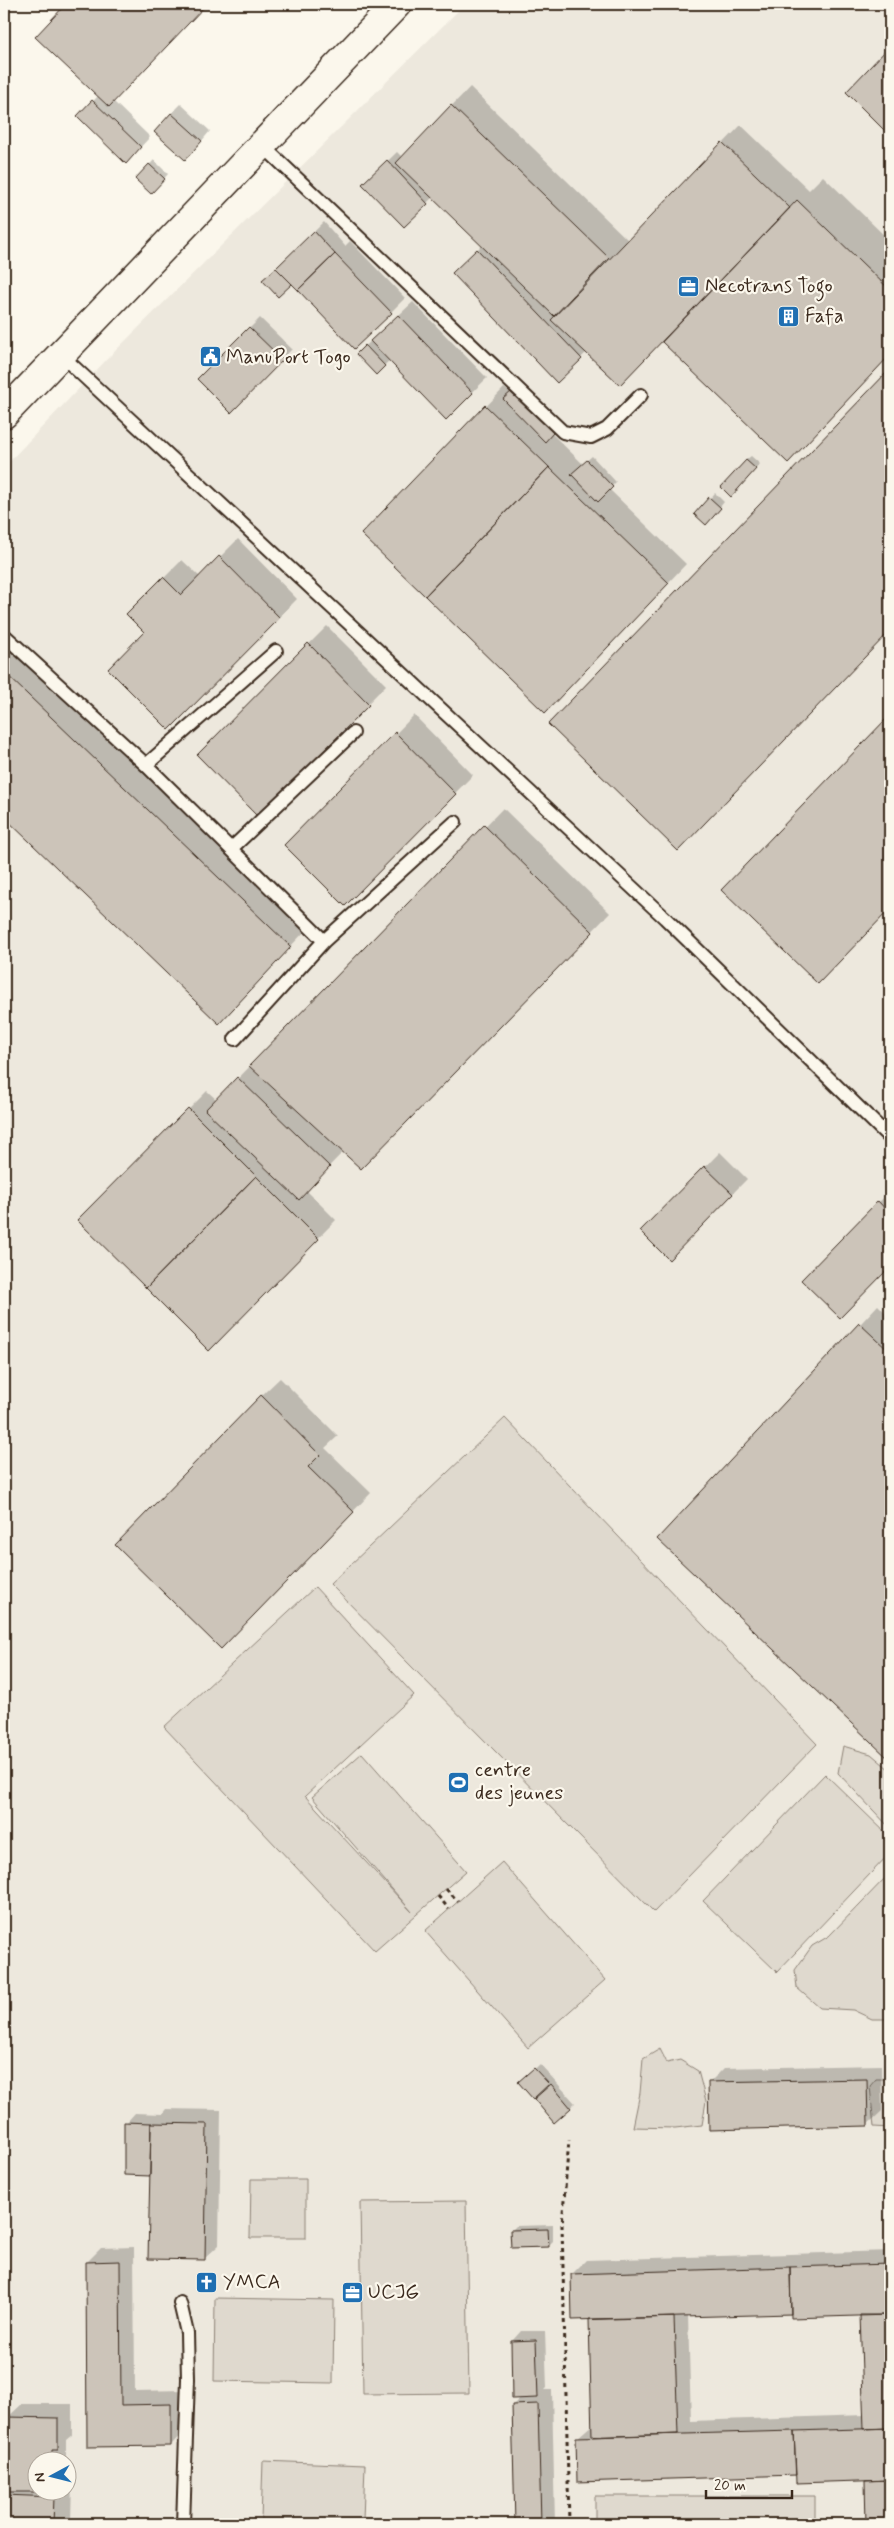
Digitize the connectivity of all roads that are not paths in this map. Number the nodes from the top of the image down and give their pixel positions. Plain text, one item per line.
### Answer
1 (397, 4) edge
2 (260, 144) junction
3 (62, 355) junction
4 (641, 395) dead end
5 (4, 414) edge
6 (4, 636) edge
7 (276, 651) dead end
8 (353, 733) dead end
9 (146, 765) junction
10 (455, 822) dead end
11 (232, 848) junction
12 (324, 941) junction
13 (235, 1039) dead end
14 (890, 1138) edge
15 (180, 2303) dead end
16 (183, 2524) edge

1 - 2 main road
2 - 3 main road
2 - 4 lane
3 - 5 main road
3 - 14 lane
6 - 9 lane
7 - 9 lane
8 - 11 lane
9 - 11 lane
10 - 12 lane
11 - 12 lane
12 - 13 lane
15 - 16 lane

